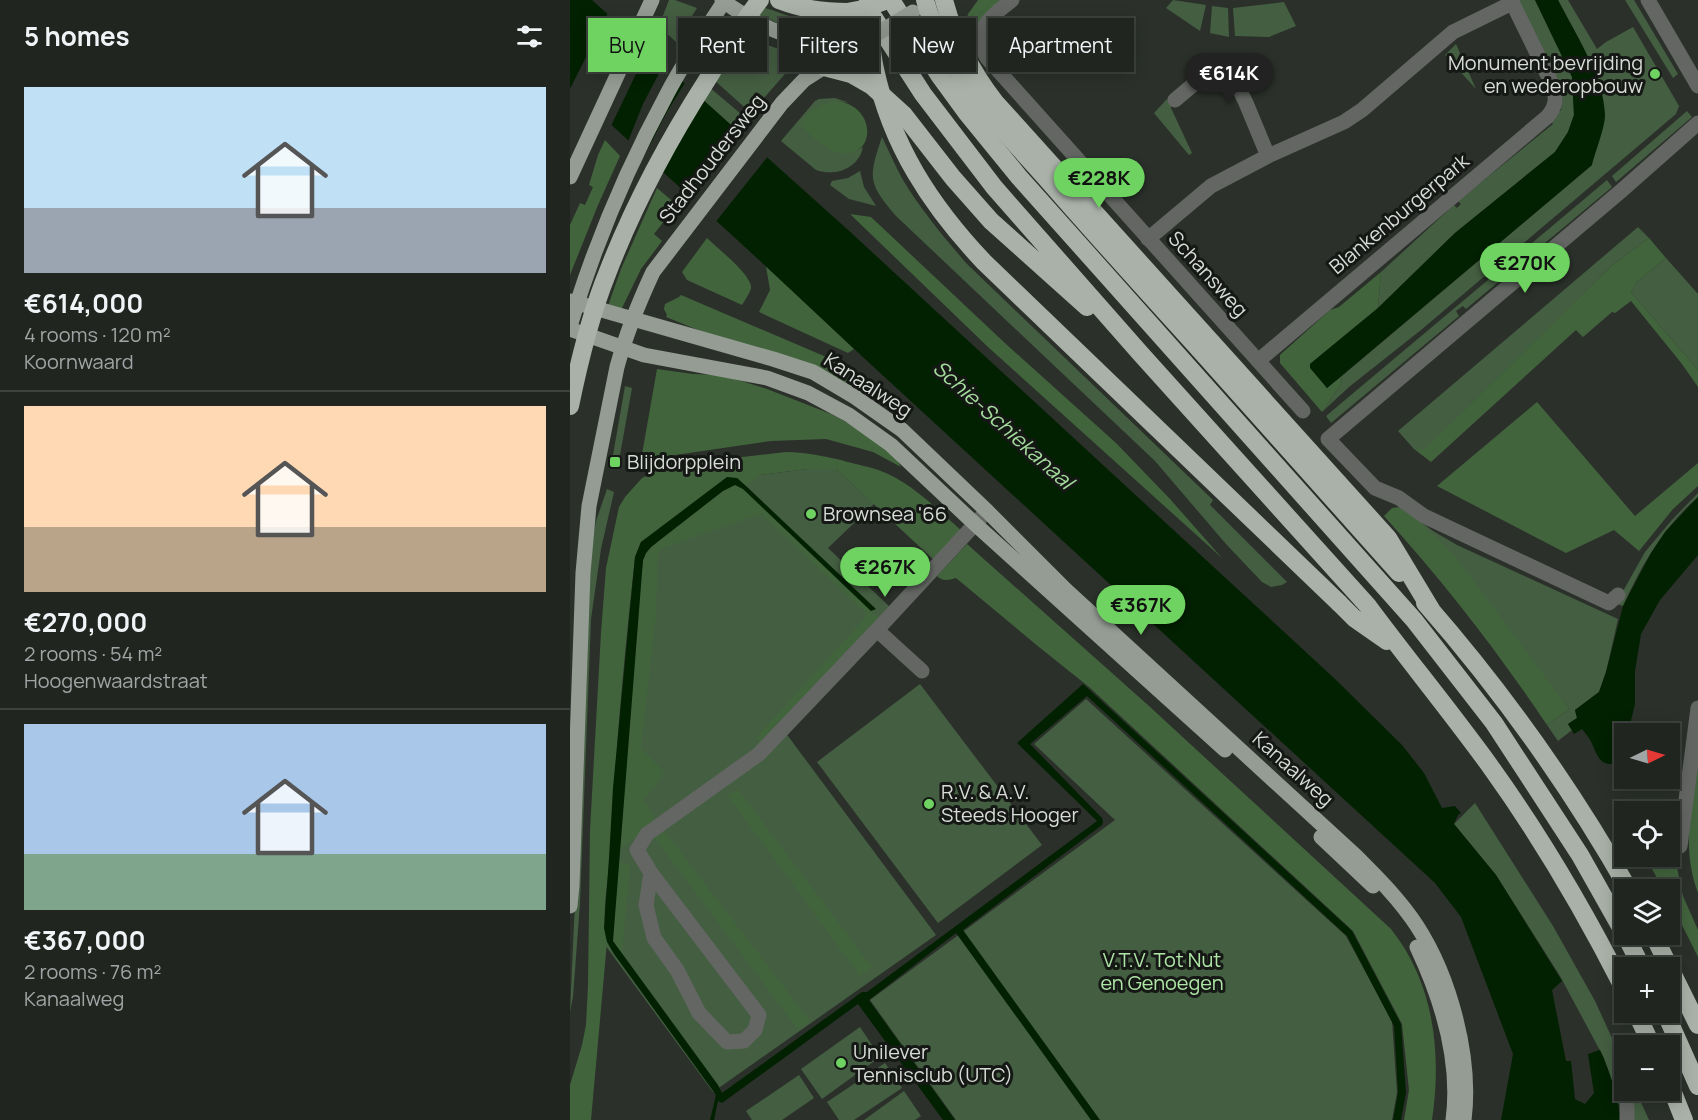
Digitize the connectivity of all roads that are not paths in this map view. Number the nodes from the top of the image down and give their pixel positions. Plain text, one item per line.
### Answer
1 (652, 0) edge
2 (724, 0) edge
3 (760, 0) edge
4 (779, 0) edge
5 (862, 0) edge
6 (868, 0) edge
7 (889, 0) edge
8 (931, 0) edge
9 (944, 0) edge
10 (1012, 0) edge
11 (1648, 0) edge
12 (1512, 2) edge
13 (919, 6) edge
14 (879, 32) edge
15 (779, 33) edge
16 (816, 72) edge
17 (843, 72) edge
18 (1698, 86) edge
19 (1175, 100) dead end
20 (1698, 123) edge
21 (1268, 156) junction
22 (570, 177) edge
23 (1148, 239) junction
24 (570, 301) edge
25 (633, 320) junction
26 (570, 328) edge
27 (622, 348) junction
28 (1140, 353) junction
29 (1258, 361) junction
30 (570, 406) edge
31 (1303, 411) dead end
32 (987, 511) junction
33 (975, 524) junction
34 (1618, 595) dead end
35 (1432, 611) junction
36 (877, 630) junction
37 (1400, 649) junction
38 (922, 671) dead end
39 (1698, 708) edge
40 (576, 739) junction
41 (570, 767) edge
42 (1680, 846) dead end
43 (651, 873) junction
44 (1623, 879) edge
45 (570, 906) edge
46 (1614, 915) edge
47 (1658, 945) edge
48 (1614, 971) edge
49 (1670, 1023) edge
50 (1698, 1025) edge
51 (1698, 1086) edge
52 (1676, 1101) edge
53 (1453, 1120) edge
54 (1464, 1120) edge
55 (1684, 1120) edge

1 - 22 main road
2 - 15 main road
2 - 26 main road, bridge
3 - 30 highway, bridge
4 - 7 highway, bridge
5 - 28 highway
6 - 37 highway, bridge
7 - 46 highway
8 - 13 main road, Stadhoudersweg
9 - 35 highway
10 - 23 street, Schansweg
11 - 18 street
12 - 21 street
12 - 29 street, Blankenburgerpark
13 - 14 main road, Stadhoudersweg, bridge
13 - 35 highway, bridge
16 - 25 main road, Stadhoudersweg
17 - 28 highway
19 - 21 street
20 - 34 street
21 - 23 street
23 - 29 street, Schansweg
24 - 25 main road
25 - 27 main road, Stadhoudersweg
25 - 32 main road, Kanaalweg
26 - 27 main road
27 - 33 main road, Kanaalweg
27 - 40 main road, Stadhoudersweg
28 - 37 highway
29 - 31 street, Schansweg
32 - 33 street
32 - 54 main road, Kanaalweg
33 - 36 street
33 - 53 main road, Kanaalweg
35 - 44 highway
36 - 38 street
36 - 43 street
37 - 48 highway
39 - 42 street
40 - 41 main road
40 - 45 main road, Stadhoudersweg
43 - 43 street
47 - 50 highway
49 - 51 highway
52 - 55 highway

